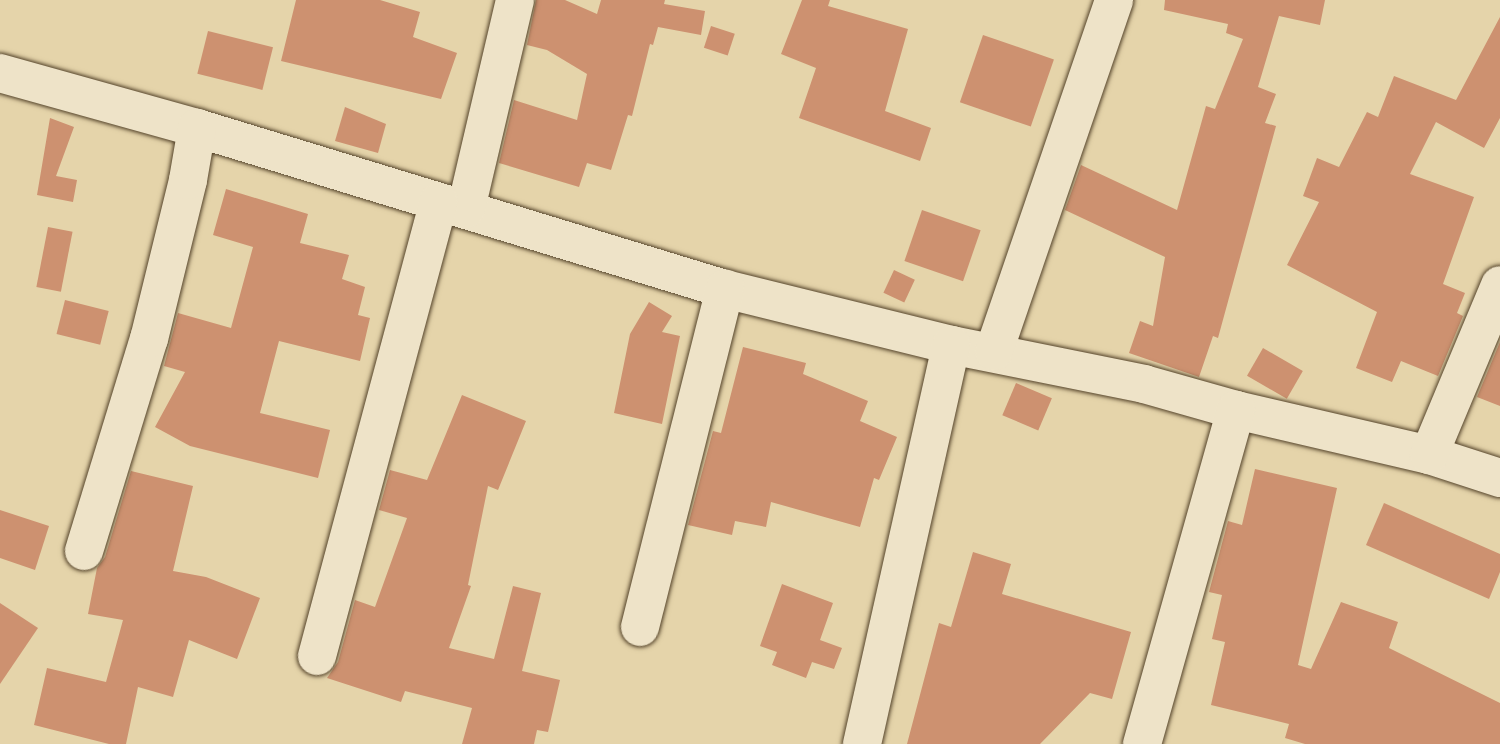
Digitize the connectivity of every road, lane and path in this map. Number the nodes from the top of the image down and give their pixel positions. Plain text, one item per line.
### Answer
1 (515, 0) edge
2 (1114, 0) edge
3 (0, 73) edge
4 (197, 128) junction
5 (453, 205) junction
6 (1500, 285) edge
7 (724, 289) junction
8 (951, 345) junction
9 (994, 351) junction
10 (1236, 410) junction
11 (1429, 455) junction
12 (1500, 478) edge
13 (84, 551) dead end
14 (640, 627) dead end
15 (317, 656) dead end
16 (862, 744) edge
17 (1142, 744) edge

1 - 5 street
2 - 9 street
3 - 4 street
4 - 5 street
4 - 13 street
5 - 7 street
5 - 15 street
6 - 11 street
7 - 8 street
7 - 14 street
8 - 9 street
8 - 16 street
9 - 10 street
10 - 11 street
10 - 17 street
11 - 12 street

